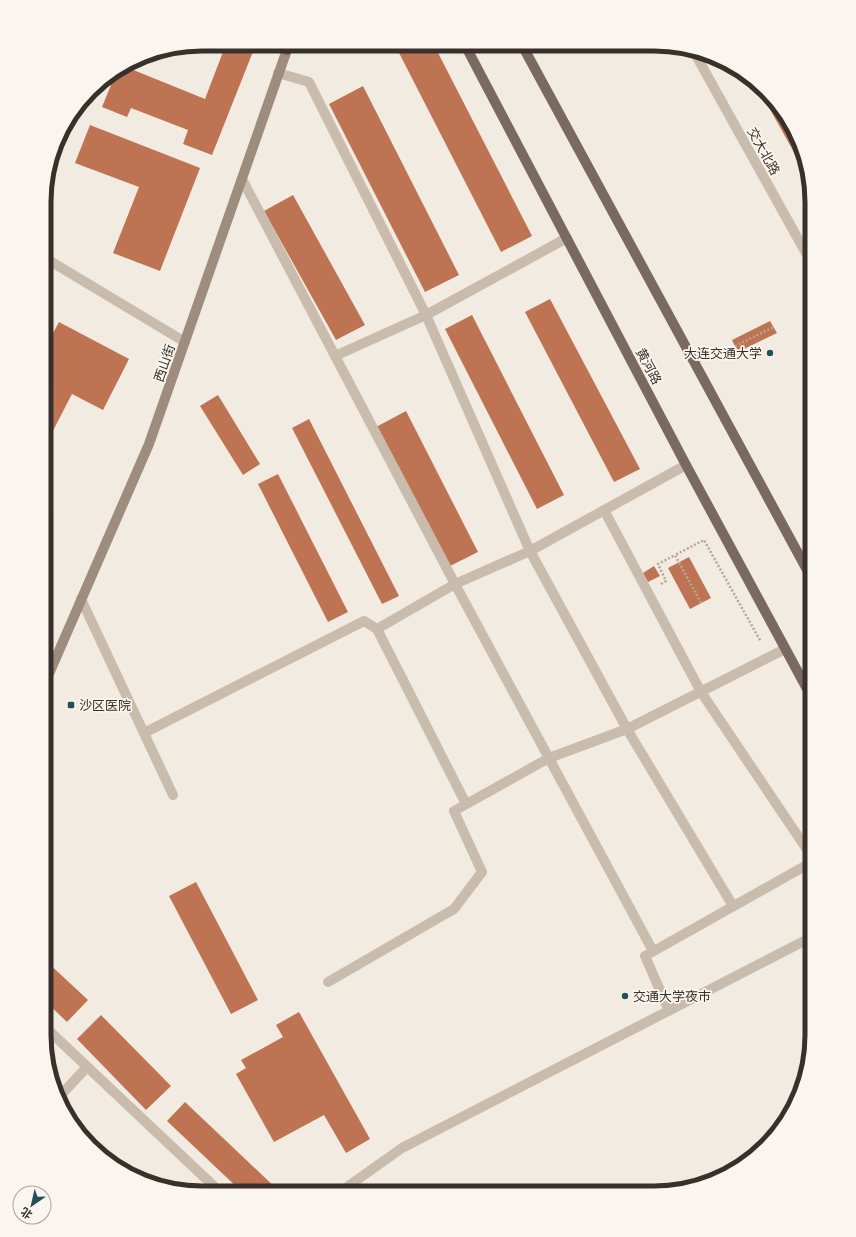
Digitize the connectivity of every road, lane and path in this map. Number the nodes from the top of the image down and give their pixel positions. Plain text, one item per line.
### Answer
1 (287, 51) edge
2 (468, 51) edge
3 (525, 51) edge
4 (697, 57) edge
5 (278, 74) junction
6 (242, 179) junction
7 (567, 238) junction
8 (805, 251) edge
9 (51, 262) edge
10 (426, 315) junction
11 (774, 327) dead end
12 (185, 342) junction
13 (735, 346) dead end
14 (335, 356) junction
15 (686, 465) junction
16 (604, 510) junction
17 (530, 551) junction
18 (675, 555) junction
19 (805, 566) edge
20 (455, 584) junction
21 (658, 586) dead end
22 (82, 599) junction
23 (700, 603) dead end
24 (377, 629) junction
25 (761, 642) dead end
26 (785, 649) junction
27 (51, 655) edge
28 (56, 658) junction
29 (51, 669) edge
30 (805, 685) edge
31 (701, 692) junction
32 (627, 728) junction
33 (144, 733) junction
34 (549, 758) junction
35 (173, 795) dead end
36 (466, 804) junction
37 (805, 847) edge
38 (805, 866) edge
39 (733, 906) junction
40 (805, 941) edge
41 (653, 951) junction
42 (328, 982) dead end
43 (669, 1011) junction
44 (51, 1033) edge
45 (87, 1066) junction
46 (62, 1093) edge
47 (214, 1186) edge
48 (348, 1186) edge

1 - 5 street, 西山街
2 - 7 main road, 黄河路
3 - 19 main road
4 - 8 street, 交大北路
5 - 6 street, 西山街
5 - 10 street
6 - 12 street, 西山街
6 - 14 street
7 - 10 street
7 - 15 main road, 黄河路
9 - 12 street
10 - 14 street
10 - 17 street
11 - 13 path
12 - 22 street, 西山街
14 - 20 street
15 - 16 street
15 - 26 main road, 黄河路
16 - 17 street
16 - 31 street
17 - 20 street
17 - 32 street
18 - 21 path
18 - 23 path
18 - 25 path
20 - 24 street
20 - 34 street
22 - 28 street, 西山街
22 - 33 street
24 - 33 street
24 - 36 street
26 - 30 main road, 黄河路
26 - 31 street
27 - 28 street
28 - 29 street, 西山街
31 - 32 street
31 - 37 street
32 - 34 street
32 - 39 street
33 - 35 street
34 - 36 street
34 - 41 street
36 - 42 street
38 - 39 street
39 - 41 street
40 - 43 street
41 - 43 street
43 - 48 street
44 - 45 street
45 - 46 street
45 - 47 street

